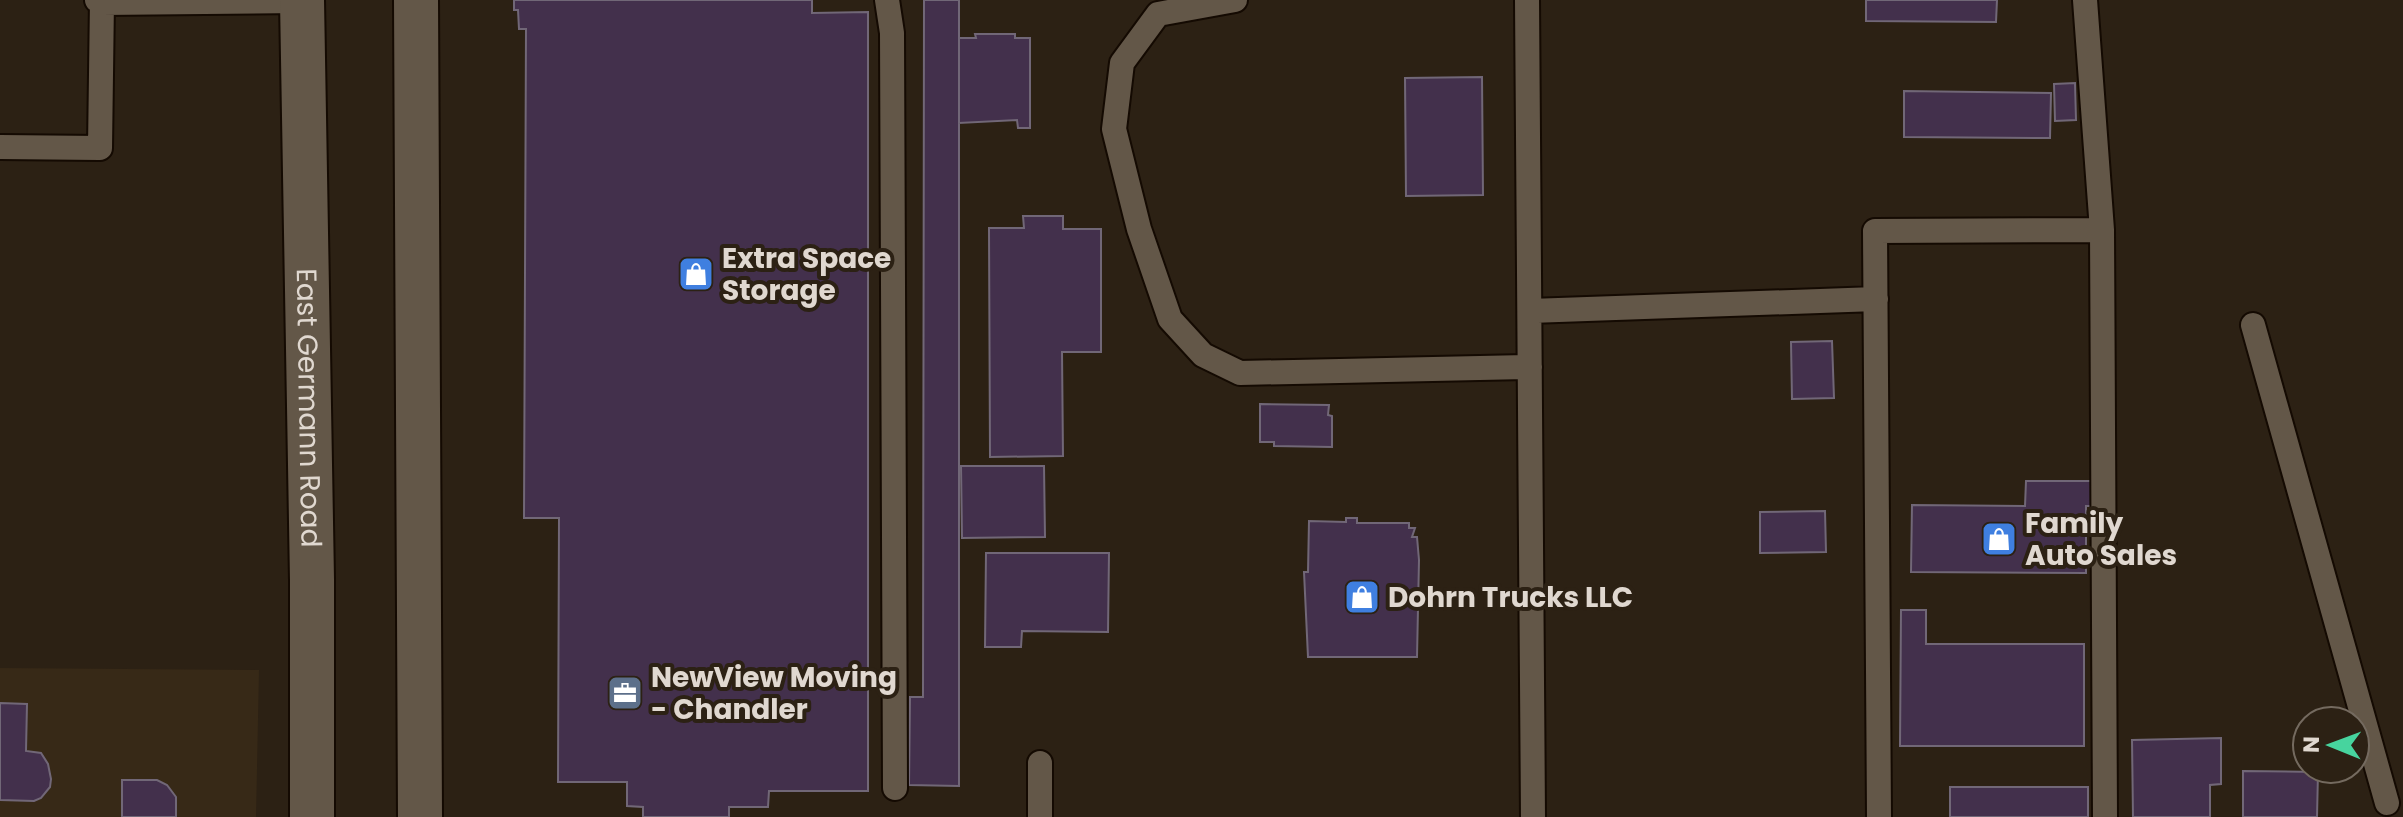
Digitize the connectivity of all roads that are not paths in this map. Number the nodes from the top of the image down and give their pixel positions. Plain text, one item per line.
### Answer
1 (416, 0) edge
2 (887, 0) edge
3 (1235, 0) edge
4 (1527, 0) edge
5 (2085, 0) edge
6 (100, 1) edge
7 (302, 1) edge
8 (0, 147) edge
9 (2102, 230) junction
10 (1876, 299) junction
11 (1530, 311) junction
12 (2253, 325) dead end
13 (1530, 367) junction
14 (1040, 763) dead end
15 (895, 788) dead end
16 (2387, 803) dead end
17 (312, 817) edge
18 (420, 817) edge
19 (1040, 817) edge
20 (1533, 817) edge
21 (1879, 817) edge
22 (2105, 817) edge

1 - 18 main road
2 - 15 lane
3 - 13 lane
4 - 11 lane
5 - 9 lane
6 - 7 lane
6 - 8 lane
7 - 17 main road, East Germann Road
9 - 10 lane
9 - 22 lane
10 - 11 lane
10 - 21 lane
11 - 13 lane
12 - 16 lane
13 - 20 lane
14 - 19 lane

